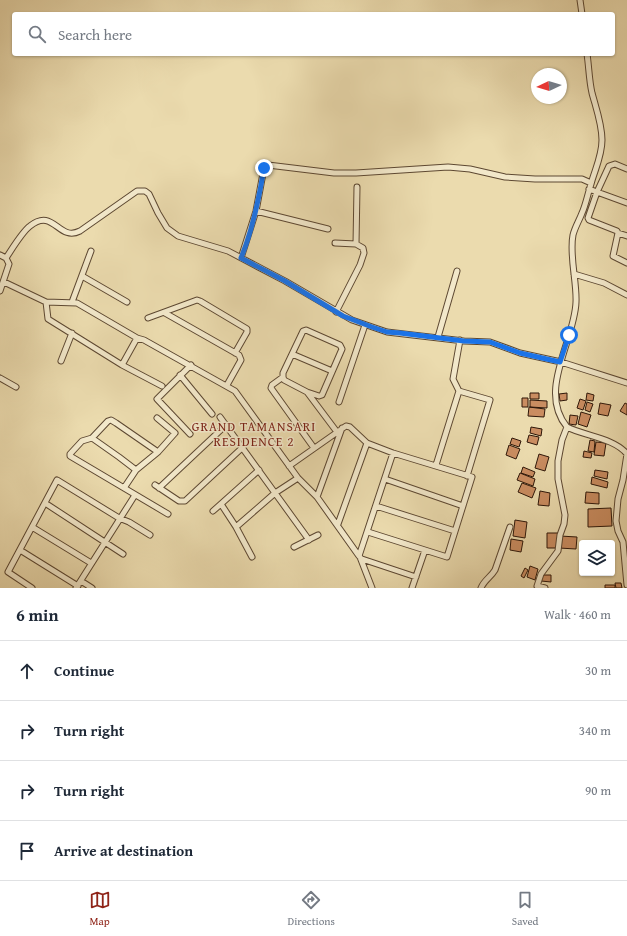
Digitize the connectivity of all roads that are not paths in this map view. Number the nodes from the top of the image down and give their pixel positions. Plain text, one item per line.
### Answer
1 (580, 0) edge
2 (582, 12) edge
3 (587, 56) edge
4 (627, 169) edge
5 (591, 183) junction
6 (357, 187) dead end
7 (589, 189) junction
8 (597, 192) junction
9 (627, 203) edge
10 (256, 211) junction
11 (328, 229) dead end
12 (618, 233) junction
13 (627, 236) edge
14 (335, 243) dead end
15 (356, 244) junction
16 (91, 251) dead end
17 (0, 255) edge
18 (6, 258) junction
19 (241, 258) junction
20 (627, 263) edge
21 (457, 272) dead end
22 (574, 274) junction
23 (82, 276) junction
24 (4, 282) junction
25 (0, 291) edge
26 (627, 295) edge
27 (46, 302) junction
28 (72, 302) junction
29 (127, 302) dead end
30 (336, 312) junction
31 (165, 313) junction
32 (148, 318) dead end
33 (365, 325) junction
34 (72, 333) junction
35 (438, 337) junction
36 (137, 338) junction
37 (460, 340) junction
38 (235, 353) junction
39 (292, 354) junction
40 (61, 360) dead end
41 (560, 362) junction
42 (122, 365) junction
43 (190, 365) junction
44 (332, 371) junction
45 (180, 375) junction
46 (0, 378) edge
47 (283, 378) junction
48 (627, 383) edge
49 (227, 385) junction
50 (162, 386) dead end
51 (16, 387) dead end
52 (459, 391) junction
53 (307, 392) junction
54 (339, 402) dead end
55 (212, 414) dead end
56 (220, 417) dead end
57 (157, 418) dead end
58 (226, 425) junction
59 (567, 427) junction
60 (343, 428) junction
61 (337, 432) junction
62 (190, 434) dead end
63 (92, 438) junction
64 (367, 443) junction
65 (242, 447) junction
66 (314, 448) junction
67 (625, 448) edge
68 (158, 452) junction
69 (393, 453) junction
70 (436, 465) junction
71 (289, 466) junction
72 (136, 470) junction
73 (259, 470) junction
74 (467, 476) junction
75 (298, 478) junction
76 (385, 479) junction
77 (124, 488) junction
78 (275, 493) junction
79 (135, 495) junction
80 (317, 497) junction
81 (45, 503) junction
82 (221, 504) junction
83 (376, 506) junction
84 (463, 506) junction
85 (213, 511) dead end
86 (168, 514) dead end
87 (119, 518) junction
88 (338, 524) junction
89 (32, 527) junction
90 (236, 527) junction
91 (510, 527) dead end
92 (455, 531) junction
93 (368, 532) junction
94 (150, 535) dead end
95 (318, 535) dead end
96 (308, 540) junction
97 (105, 542) junction
98 (625, 543) edge
99 (294, 547) dead end
100 (20, 550) junction
101 (424, 550) junction
102 (123, 554) dead end
103 (252, 557) dead end
104 (361, 558) junction
105 (91, 563) junction
106 (416, 577) junction
107 (78, 585) edge
108 (627, 585) edge
109 (32, 588) edge
110 (92, 588) edge
111 (372, 588) edge
112 (412, 588) edge
113 (481, 588) edge
114 (545, 588) edge

1 - 2 street
3 - 5 street
4 - 8 street
5 - 7 street
5 - 10 street
6 - 15 street
7 - 8 street
7 - 22 street
8 - 9 street
8 - 12 street
10 - 11 street
10 - 19 street
12 - 13 street
12 - 20 street
14 - 15 street
15 - 30 street
16 - 23 street
17 - 18 street
18 - 19 street
18 - 24 street
19 - 30 street
21 - 35 street
22 - 26 street
22 - 41 street
23 - 28 street
23 - 29 street
24 - 25 street
24 - 27 street
27 - 28 street
27 - 34 street
28 - 36 street
30 - 33 street
31 - 32 street
31 - 38 street
31 - 38 street
33 - 35 street
33 - 54 street
34 - 40 street
34 - 42 street
35 - 37 street
36 - 42 street
36 - 43 street
37 - 41 street
37 - 52 street
38 - 49 street
39 - 44 street
39 - 44 street
39 - 47 street
41 - 48 street
41 - 59 street
42 - 50 street
43 - 45 street
43 - 49 street
44 - 53 street
45 - 55 street
45 - 62 street
46 - 51 street
47 - 53 street
47 - 66 street
49 - 71 street
52 - 70 street
52 - 74 street
53 - 61 street
56 - 58 street
57 - 68 street
58 - 65 street
58 - 65 street
59 - 67 street
59 - 114 street
60 - 61 street
60 - 64 street
60 - 80 street
61 - 66 street
63 - 68 street
63 - 72 street
63 - 77 street
64 - 69 street
64 - 88 street
65 - 73 street
66 - 71 street
67 - 98 street
68 - 72 street
69 - 70 street
69 - 76 street
70 - 74 street
71 - 75 street
72 - 77 street
73 - 78 street
73 - 82 street
74 - 84 street
75 - 78 street
75 - 80 street
76 - 83 street
76 - 84 street
77 - 79 street
78 - 90 street
78 - 96 street
79 - 86 street
79 - 87 street
80 - 88 street
81 - 87 street
81 - 89 street
81 - 97 street
82 - 85 street
82 - 90 street
83 - 92 street
83 - 93 street
84 - 92 street
87 - 94 street
87 - 97 street
88 - 104 street
89 - 100 street
89 - 105 street
90 - 103 street
91 - 113 street
92 - 101 street
93 - 101 street
93 - 104 street
95 - 96 street
96 - 99 street
97 - 102 street
97 - 105 street
98 - 108 street
100 - 107 street
100 - 109 street
101 - 106 street
104 - 106 street
104 - 111 street
105 - 107 street
106 - 112 street
107 - 110 street

